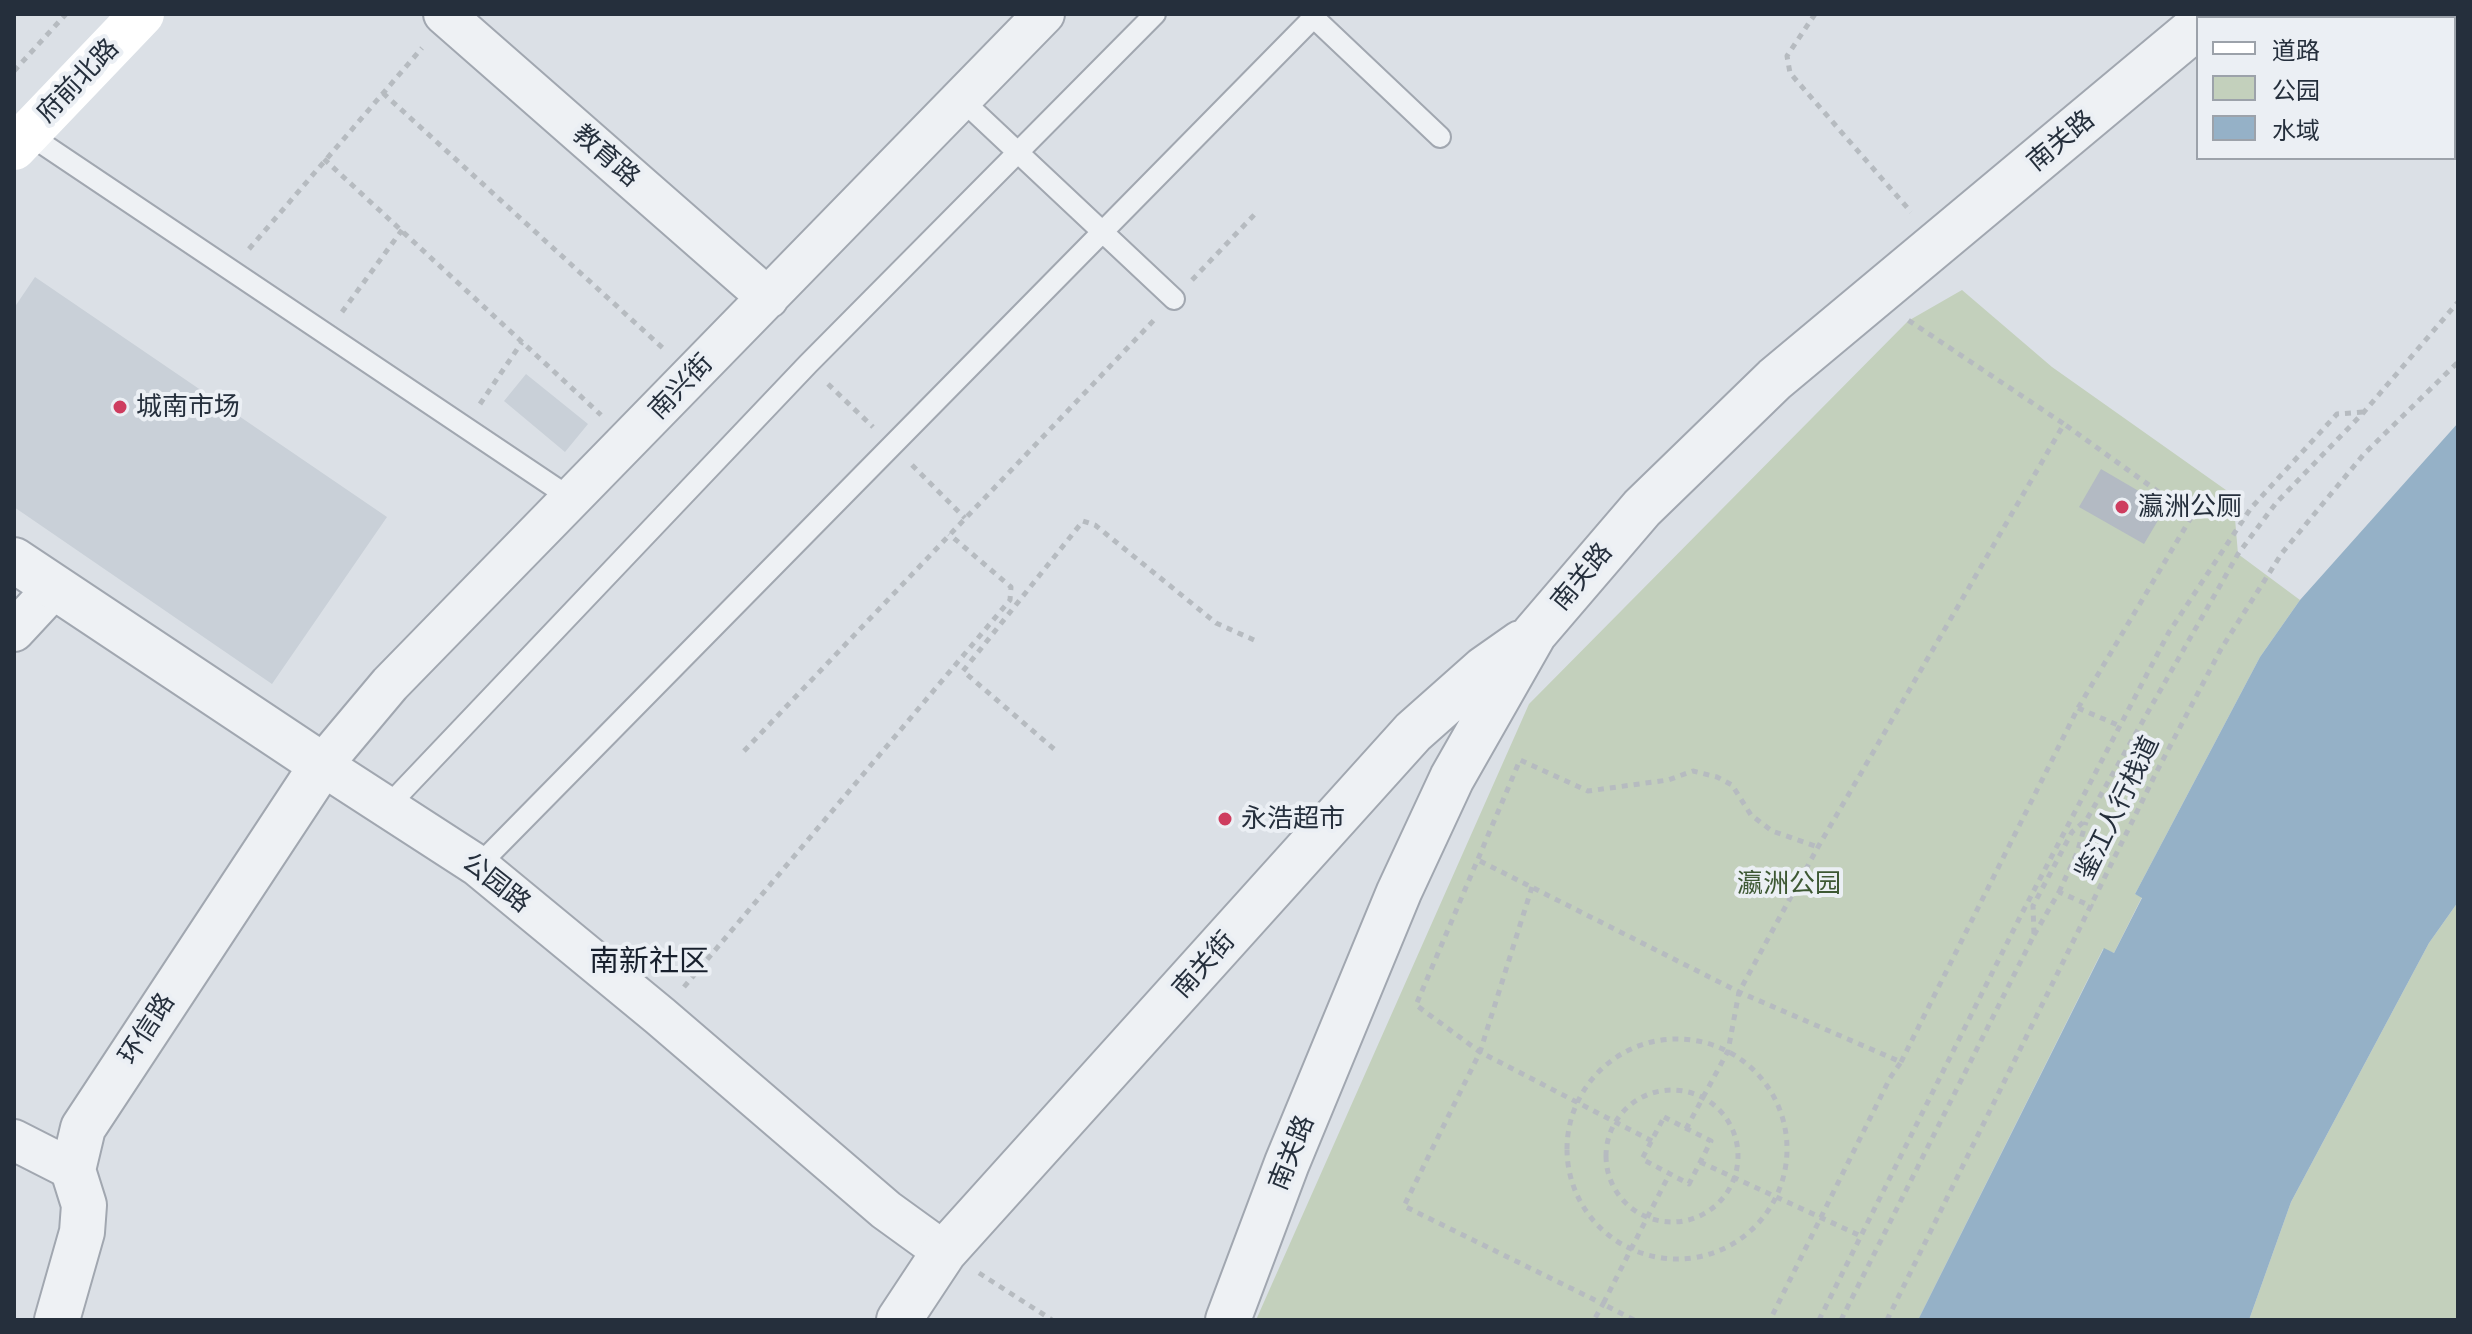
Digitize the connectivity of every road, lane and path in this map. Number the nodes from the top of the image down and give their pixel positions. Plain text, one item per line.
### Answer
1 (66, 14) edge
2 (142, 14) edge
3 (1044, 14) edge
4 (1155, 14) edge
5 (1815, 14) edge
6 (448, 15) edge
7 (1313, 15) edge
8 (2196, 28) edge
9 (14, 71) edge
10 (383, 93) junction
11 (961, 99) junction
12 (1440, 137) dead end
13 (21, 141) edge
14 (1018, 152) junction
15 (324, 159) junction
16 (1255, 214) dead end
17 (402, 229) junction
18 (1103, 232) junction
19 (1937, 244) junction
20 (231, 272) junction
21 (1875, 296) junction
22 (768, 298) junction
23 (1174, 299) junction
24 (2458, 302) edge
25 (325, 335) junction
26 (522, 342) junction
27 (2458, 362) edge
28 (808, 364) junction
29 (692, 375) junction
30 (2364, 412) junction
31 (2064, 424) junction
32 (464, 427) junction
33 (629, 440) junction
34 (892, 446) junction
35 (572, 499) junction
36 (965, 518) junction
37 (949, 534) junction
38 (14, 560) edge
39 (54, 588) junction
40 (1013, 590) junction
41 (1023, 597) junction
42 (14, 631) edge
43 (1534, 634) junction
44 (1254, 640) dead end
45 (2078, 708) junction
46 (2120, 726) junction
47 (1054, 749) dead end
48 (744, 751) dead end
49 (322, 765) junction
50 (388, 806) junction
51 (2087, 819) junction
52 (1818, 847) junction
53 (1480, 861) junction
54 (478, 866) junction
55 (1532, 887) junction
56 (2059, 892) junction
57 (2093, 907) junction
58 (2034, 935) junction
59 (1739, 992) junction
60 (660, 1016) junction
61 (1728, 1051) junction
62 (1480, 1052) junction
63 (1901, 1062) junction
64 (1703, 1097) junction
65 (1577, 1100) junction
66 (1615, 1122) junction
67 (1686, 1129) junction
68 (14, 1140) edge
69 (1652, 1141) junction
70 (1700, 1162) junction
71 (73, 1170) junction
72 (1670, 1173) junction
73 (1734, 1180) junction
74 (1779, 1201) junction
75 (1823, 1216) junction
76 (1648, 1217) junction
77 (1861, 1236) junction
78 (1631, 1249) junction
79 (944, 1252) junction
80 (1603, 1304) junction
81 (57, 1320) edge
82 (899, 1320) edge
83 (1052, 1320) edge
84 (1228, 1320) edge
85 (1594, 1320) edge
86 (1634, 1320) edge
87 (1770, 1320) edge
88 (1819, 1320) edge
89 (1841, 1320) edge
90 (1887, 1320) edge

1 - 9 path
2 - 13 main road, 府前北路
3 - 11 street, 南兴街
4 - 14 lane
5 - 19 path
6 - 10 path
6 - 22 street, 教育路
7 - 12 lane
7 - 18 lane
8 - 19 street, 南关路
10 - 15 path
10 - 29 path
11 - 14 lane
11 - 22 street, 南兴街
13 - 20 lane
14 - 18 lane
14 - 28 lane
15 - 17 path
15 - 20 path
16 - 23 path
17 - 25 path
17 - 26 path
18 - 23 lane
18 - 34 lane
19 - 21 street, 南关路
20 - 25 lane
21 - 31 path
21 - 43 street, 南关路
22 - 29 street, 南兴街
23 - 36 path
24 - 30 path
25 - 32 lane
26 - 32 path
26 - 33 path
27 - 57 path, 鉴江人行栈道
28 - 34 path
28 - 50 lane
29 - 33 street, 南兴街
30 - 46 path
30 - 51 path
31 - 45 path
31 - 52 path
32 - 35 lane
33 - 35 street, 南兴街
34 - 36 path
34 - 54 lane
35 - 49 street, 南兴街
36 - 37 path
37 - 40 path
37 - 48 path
38 - 39 street, 公园路
39 - 42 street
39 - 49 street, 公园路
40 - 41 path
40 - 60 path
41 - 44 path
41 - 47 path
43 - 79 street, 南关街
43 - 84 street, 南关路
45 - 46 path
45 - 63 path
46 - 77 path
49 - 50 street, 公园路
49 - 71 street, 环信路
50 - 54 street, 公园路
51 - 56 path
51 - 58 path
52 - 53 path
52 - 59 path
53 - 55 path
53 - 62 path
54 - 60 street, 公园路
55 - 59 path
55 - 62 path
56 - 57 path
56 - 58 path
57 - 90 path, 鉴江人行栈道
58 - 89 path
59 - 61 path
59 - 63 path
60 - 79 street, 公园路
61 - 64 path
61 - 65 path
61 - 74 path
62 - 65 path
62 - 80 path
63 - 75 path
64 - 66 path
64 - 67 path
64 - 73 path
65 - 66 path
65 - 78 path
66 - 69 path
66 - 76 path
67 - 69 path
67 - 70 path
68 - 71 street
69 - 72 path
70 - 72 path
70 - 73 path
71 - 81 street, 环信路
72 - 76 path
73 - 74 path
73 - 76 path
74 - 75 path
74 - 78 path
75 - 77 path
75 - 87 path
76 - 78 path
77 - 88 path
78 - 80 path
79 - 82 street, 南关街
79 - 83 path
80 - 85 path
80 - 86 path

